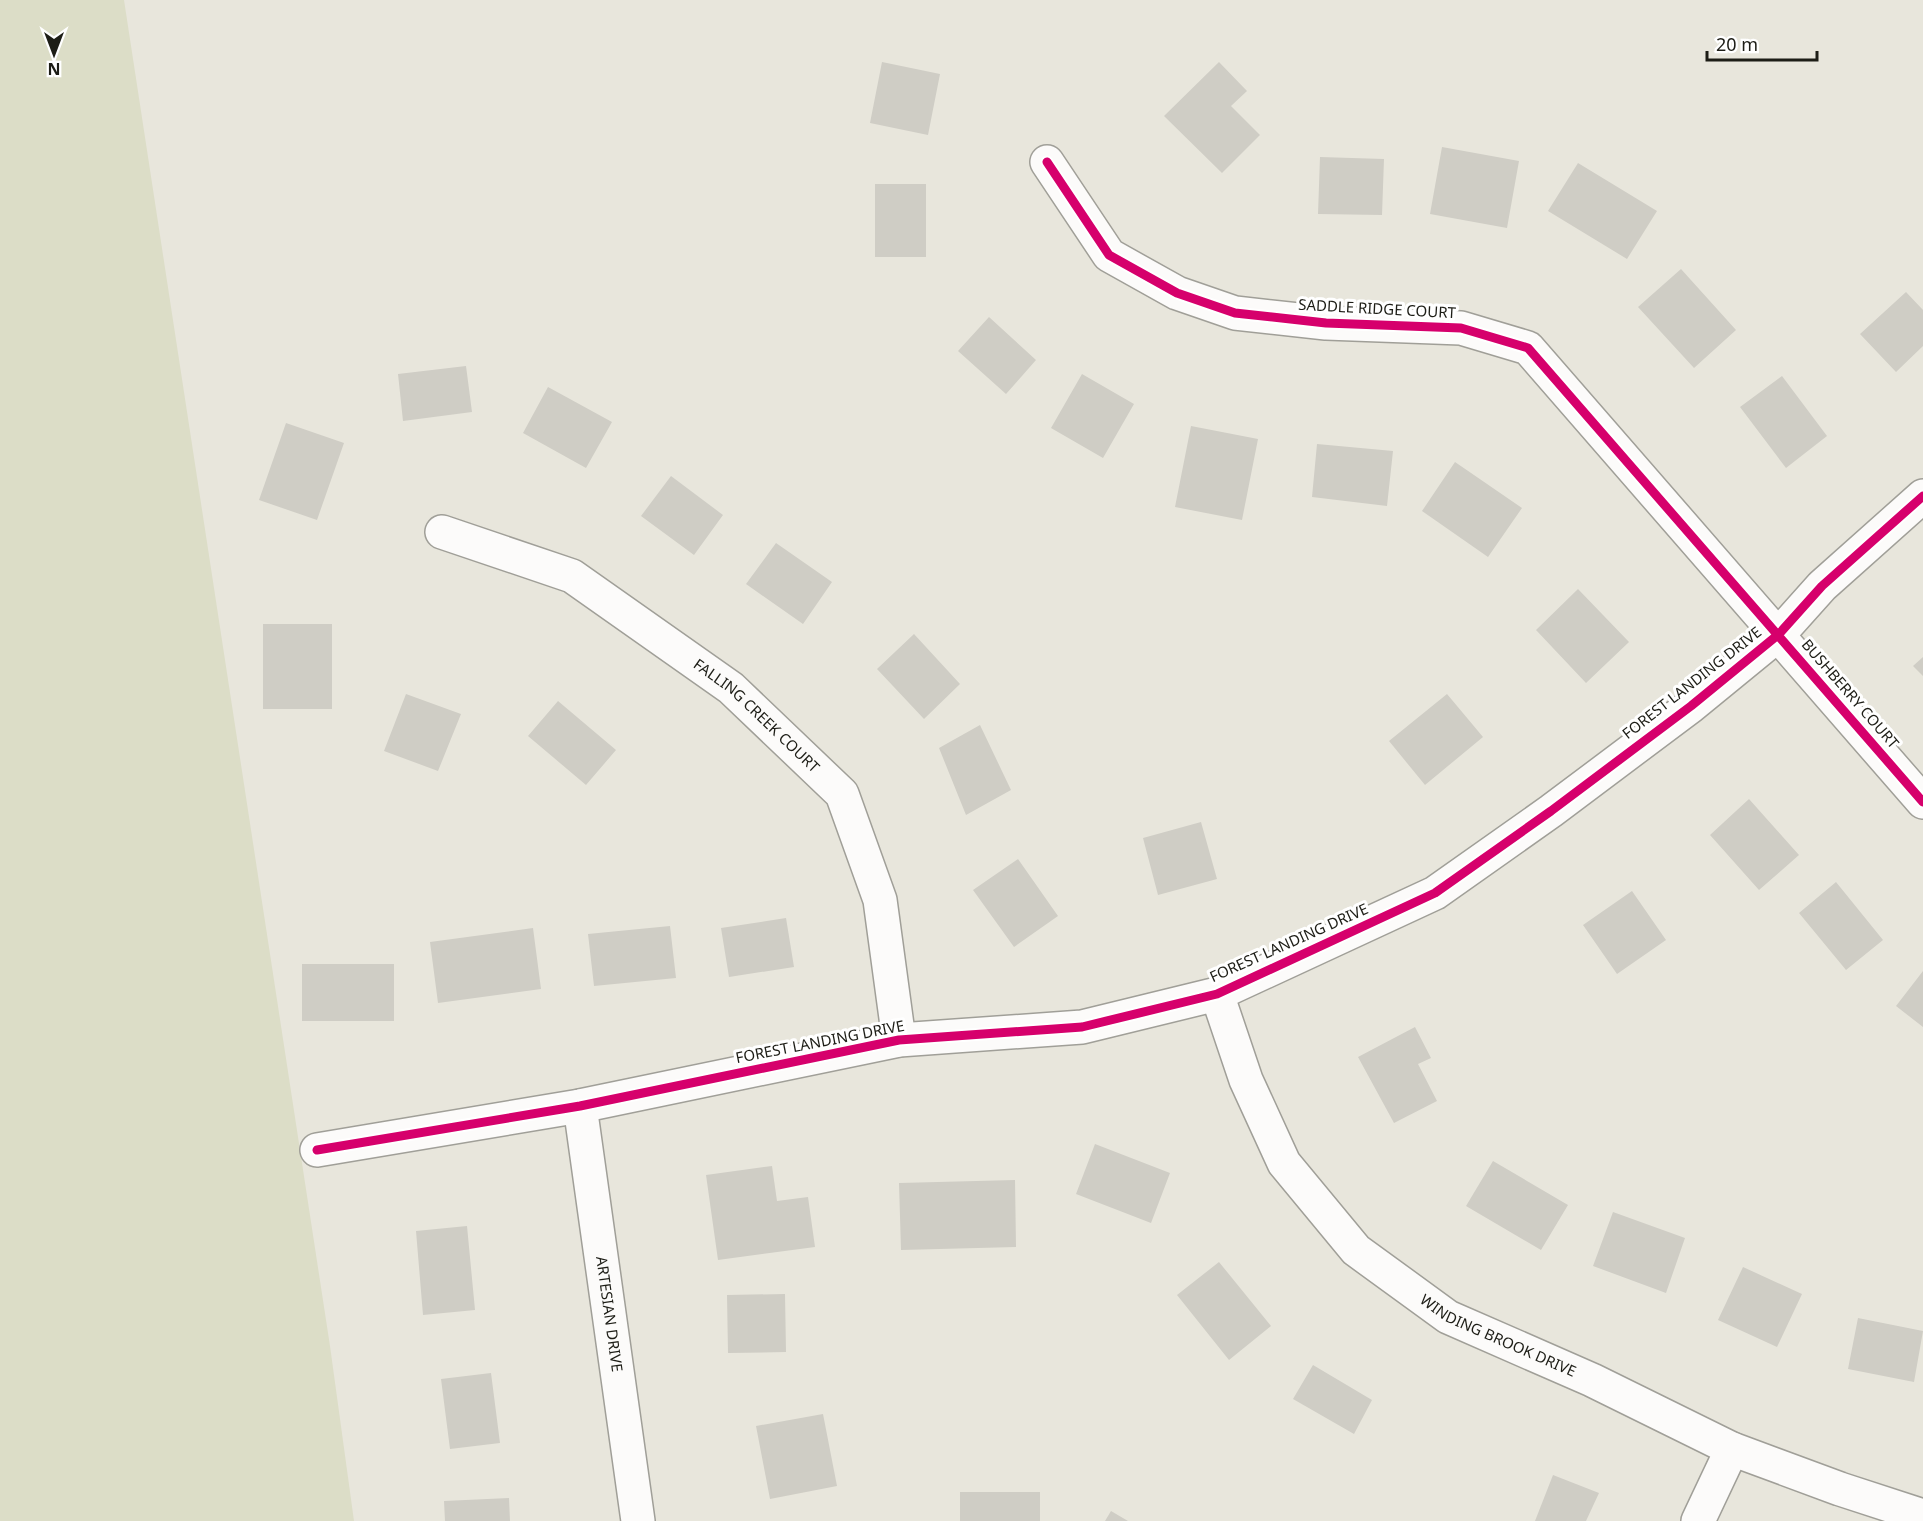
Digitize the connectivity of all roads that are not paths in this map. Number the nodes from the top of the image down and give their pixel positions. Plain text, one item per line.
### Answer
1 (1047, 162) dead end
2 (1923, 496) edge
3 (442, 532) dead end
4 (1779, 634) junction
5 (1923, 802) edge
6 (1217, 994) junction
7 (899, 1040) junction
8 (580, 1106) junction
9 (317, 1150) dead end
10 (1732, 1449) junction
11 (1923, 1516) edge
12 (638, 1521) edge
13 (1698, 1521) edge

1 - 4 street, SADDLE RIDGE COURT
2 - 4 street, FOREST LANDING DRIVE
3 - 7 street, FALLING CREEK COURT
4 - 5 street, BUSHBERRY COURT
4 - 6 street, FOREST LANDING DRIVE
6 - 7 street, FOREST LANDING DRIVE
6 - 10 street, WINDING BROOK DRIVE
7 - 8 street, FOREST LANDING DRIVE
8 - 9 street, FOREST LANDING DRIVE
8 - 12 street, ARTESIAN DRIVE
10 - 11 street, WINDING BROOK DRIVE
10 - 13 street

